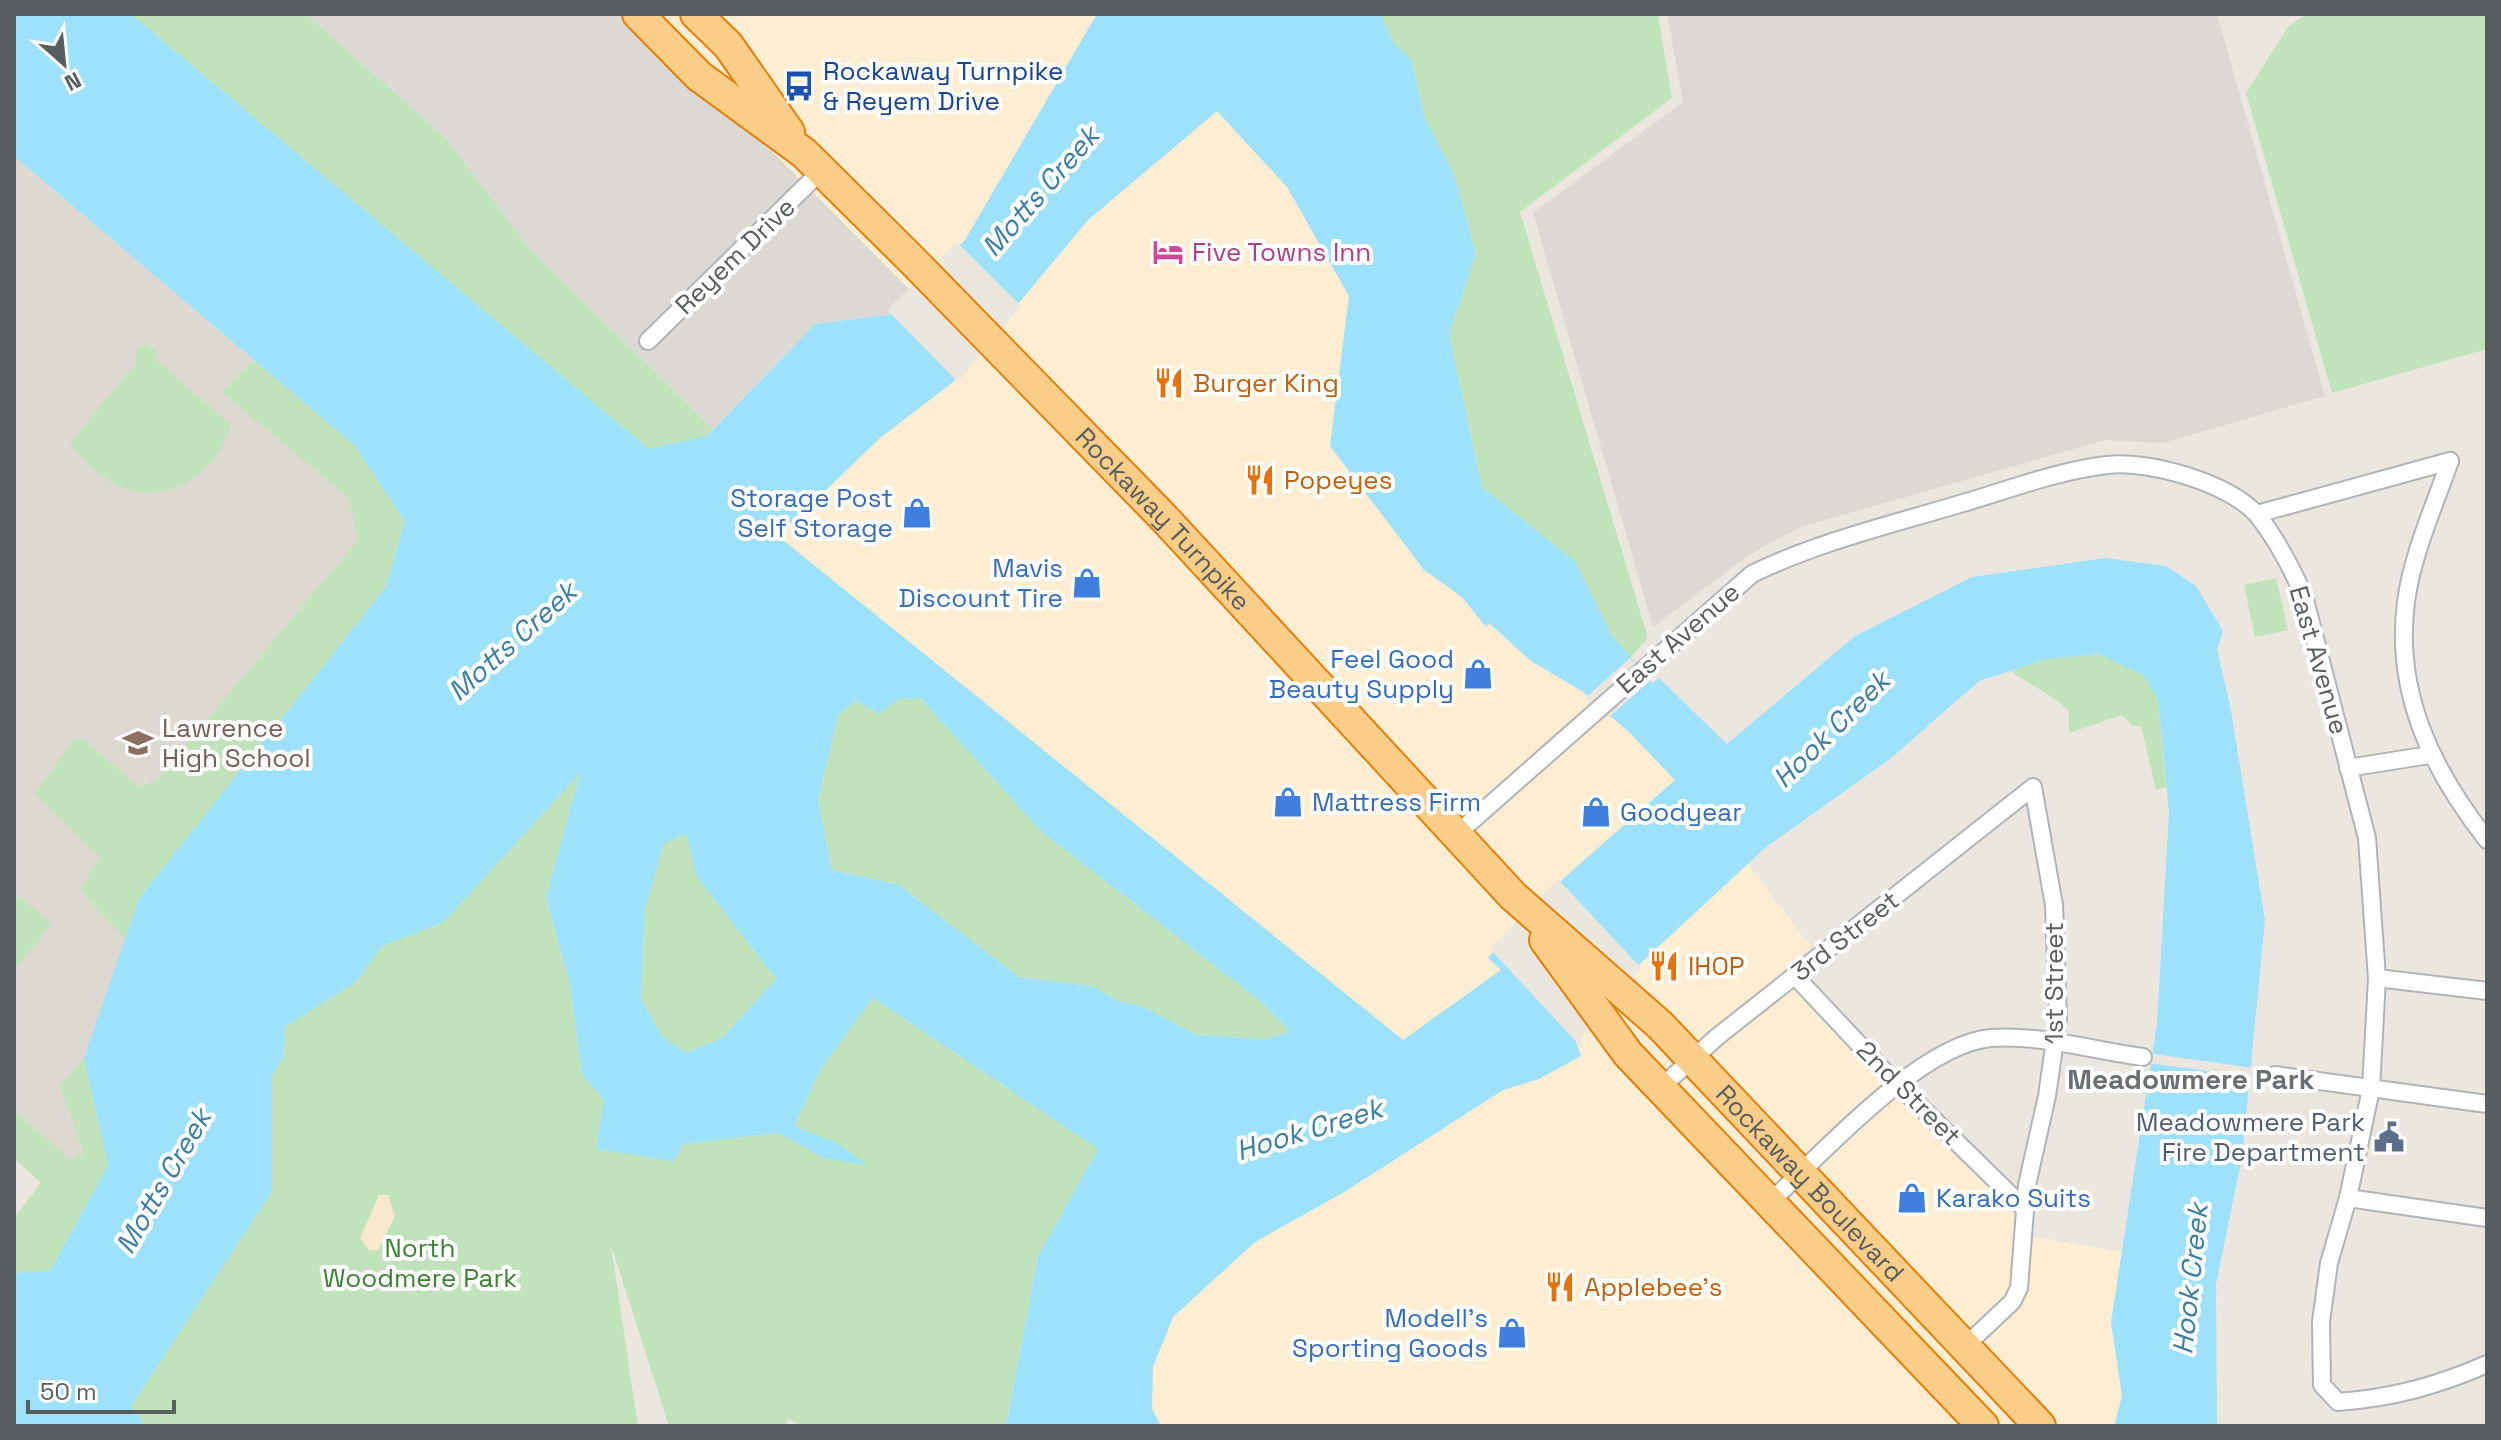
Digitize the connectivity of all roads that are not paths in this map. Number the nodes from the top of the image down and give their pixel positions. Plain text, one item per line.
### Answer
1 (638, 14) edge
2 (696, 14) edge
3 (813, 162) junction
4 (648, 341) dead end
5 (2257, 514) junction
6 (2429, 755) junction
7 (2348, 768) junction
8 (2033, 787) joint
9 (1457, 834) junction
10 (2487, 840) edge
11 (1566, 954) junction
12 (1794, 975) junction
13 (2377, 978) junction
14 (2487, 991) edge
15 (2056, 1044) junction
16 (2143, 1057) dead end
17 (1692, 1059) junction
18 (2275, 1075) dead end
19 (1899, 1084) junction
20 (1660, 1088) junction
21 (2371, 1089) junction
22 (2487, 1104) edge
23 (1800, 1175) junction
24 (2348, 1198) junction
25 (1768, 1204) junction
26 (2025, 1209) junction
27 (2487, 1218) edge
28 (1964, 1347) junction
29 (2487, 1364) edge
30 (1983, 1426) edge
31 (2040, 1426) edge

1 - 3 highway, Rockaway Turnpike
2 - 3 highway, Rockaway Turnpike
3 - 4 street, Reyem Drive
3 - 9 highway, Rockaway Turnpike
5 - 6 street
5 - 7 street, East Avenue
5 - 9 street, East Avenue
6 - 7 street
6 - 10 street
7 - 13 street, East Avenue
8 - 12 street, 3rd Street
8 - 15 street, 1st Street
9 - 11 highway, Rockaway Turnpike
11 - 17 highway, Rockaway Boulevard
11 - 20 highway, Rockaway Boulevard
12 - 17 street, 3rd Street
12 - 19 street, 2nd Street
13 - 14 street
13 - 21 street, East Avenue
15 - 16 street
15 - 19 street
15 - 26 street, 1st Street
17 - 20 street, 3rd Street
17 - 23 highway, Rockaway Boulevard
18 - 21 street
19 - 23 street
19 - 26 street, 2nd Street
20 - 25 highway, Rockaway Boulevard
21 - 22 street
21 - 24 street, East Avenue
23 - 25 street
23 - 28 highway, Rockaway Boulevard
24 - 27 street
24 - 29 street, East Avenue
25 - 30 highway, Rockaway Boulevard
26 - 28 street, 1st Street
28 - 31 highway, Rockaway Boulevard

